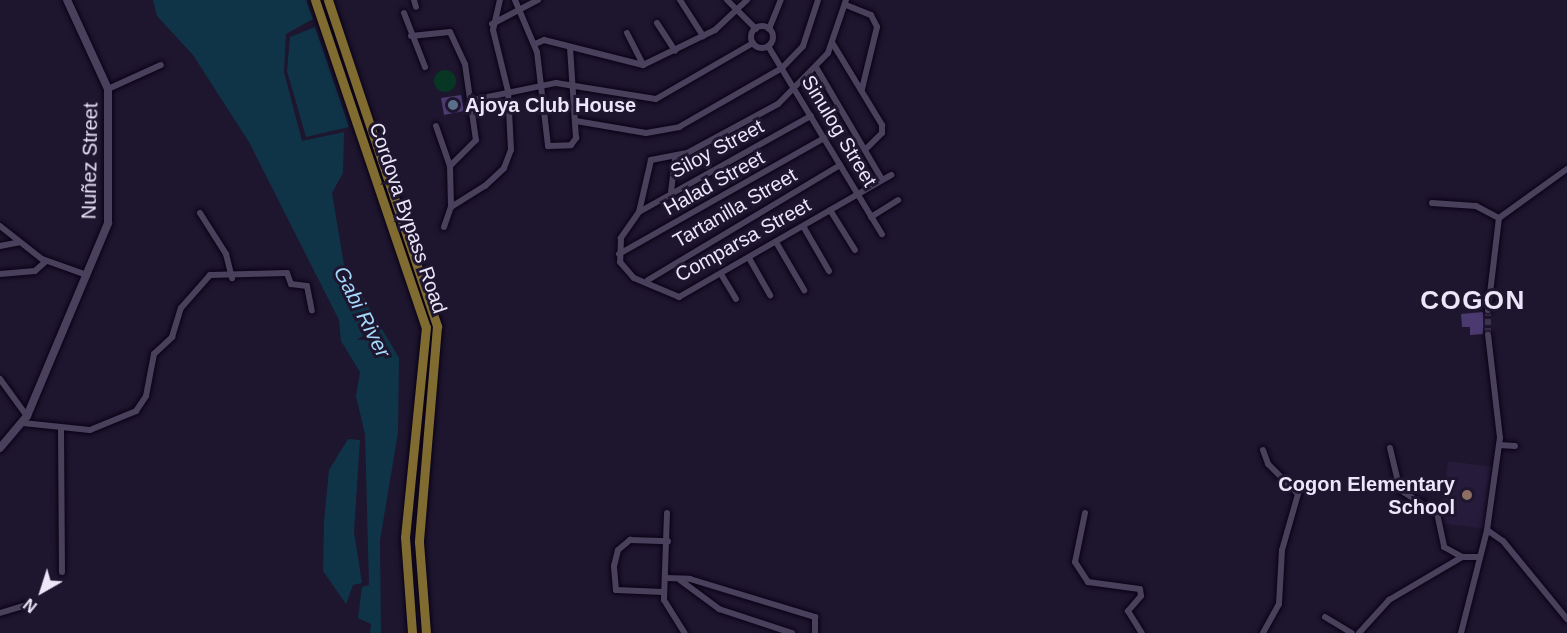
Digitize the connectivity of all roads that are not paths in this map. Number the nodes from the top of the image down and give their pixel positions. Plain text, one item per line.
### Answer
1 (67, 0) edge
2 (315, 0) edge
3 (328, 0) edge
4 (500, 0) edge
5 (515, 0) edge
6 (538, 0) edge
7 (680, 0) edge
8 (727, 0) edge
9 (747, 0) edge
10 (781, 0) edge
11 (818, 0) edge
12 (846, 2) edge
13 (520, 12) junction
14 (738, 12) junction
15 (404, 13) dead end
16 (657, 23) dead end
17 (492, 24) junction
18 (756, 29) junction
19 (769, 29) junction
20 (627, 33) dead end
21 (411, 36) junction
22 (704, 36) junction
23 (753, 43) junction
24 (535, 44) junction
25 (833, 44) junction
26 (768, 46) junction
27 (570, 48) junction
28 (675, 51) junction
29 (160, 65) dead end
30 (643, 65) junction
31 (425, 67) dead end
32 (816, 67) junction
33 (782, 69) junction
34 (354, 76) junction
35 (342, 80) junction
36 (574, 84) junction
37 (542, 85) junction
38 (108, 89) junction
39 (796, 89) junction
40 (862, 89) junction
41 (508, 91) junction
42 (473, 100) junction
43 (811, 116) junction
44 (576, 121) junction
45 (436, 126) dead end
46 (825, 138) junction
47 (865, 150) junction
48 (675, 158) junction
49 (840, 165) junction
50 (450, 166) junction
51 (1567, 169) edge
52 (891, 175) dead end
53 (881, 178) junction
54 (671, 192) junction
55 (858, 194) junction
56 (898, 200) dead end
57 (1432, 203) dead end
58 (451, 207) junction
59 (830, 210) junction
60 (639, 212) junction
61 (200, 213) dead end
62 (871, 217) junction
63 (1499, 218) junction
64 (0, 226) edge
65 (803, 226) junction
66 (444, 227) dead end
67 (882, 234) dead end
68 (20, 242) junction
69 (776, 242) junction
70 (0, 246) edge
71 (855, 250) dead end
72 (618, 254) junction
73 (749, 258) junction
74 (46, 261) junction
75 (829, 271) dead end
76 (0, 274) edge
77 (721, 274) junction
78 (87, 275) junction
79 (232, 278) junction
80 (648, 280) junction
81 (804, 290) dead end
82 (770, 294) dead end
83 (736, 299) dead end
84 (1488, 310) tunnel mouth
85 (312, 311) dead end
86 (1488, 335) tunnel mouth
87 (0, 379) edge
88 (25, 420) junction
89 (61, 430) junction
90 (1499, 445) junction
91 (1515, 446) dead end
92 (0, 448) edge
93 (1390, 448) dead end
94 (1263, 450) dead end
95 (667, 513) dead end
96 (1085, 513) dead end
97 (1486, 530) junction
98 (668, 541) junction
99 (1462, 557) junction
100 (1480, 557) junction
101 (62, 572) dead end
102 (666, 578) junction
103 (680, 580) junction
104 (663, 591) junction
105 (27, 605) dead end
106 (0, 613) edge
107 (1325, 618) dead end
108 (1567, 619) edge
109 (412, 633) edge
110 (426, 633) edge
111 (685, 633) edge
112 (792, 633) edge
113 (815, 633) edge
114 (1142, 633) edge
115 (1263, 633) edge
116 (1352, 633) edge
117 (1359, 633) edge
118 (1461, 633) edge

1 - 38 street, Nuñez Street
2 - 35 main road, Cordova Bypass Road
3 - 34 main road, Cordova Bypass Road
4 - 17 street
5 - 13 street
6 - 13 street
7 - 22 street
8 - 14 street
9 - 14 street
10 - 19 street
11 - 33 street
12 - 25 street
12 - 40 street
13 - 17 street
13 - 24 street
14 - 18 street
14 - 22 street
15 - 21 street
16 - 28 street
17 - 41 street
18 - 19 street
18 - 23 street
19 - 26 street
20 - 30 street
21 - 31 street
21 - 42 street
22 - 28 street
23 - 26 street
23 - 36 street
24 - 27 street
24 - 37 street
25 - 32 street
25 - 40 street
26 - 33 street, Sinulog Street
27 - 30 street
27 - 36 street
28 - 30 street
29 - 38 street
32 - 39 street
32 - 47 street
33 - 39 street, Sinulog Street
33 - 44 street
34 - 35 main road
34 - 110 main road, Cordova Bypass Road
35 - 109 main road, Cordova Bypass Road
36 - 37 street
36 - 44 street
37 - 41 street
37 - 44 street
38 - 78 street, Nuñez Street
39 - 43 street, Sinulog Street
39 - 48 street
40 - 47 street
41 - 42 street
41 - 58 street
42 - 50 street
43 - 46 street, Sinulog Street
43 - 54 street, Siloy Street
45 - 50 street
46 - 49 street, Sinulog Street
46 - 72 street, Halad Street
47 - 53 street
48 - 54 street
48 - 60 street
49 - 55 street, Sinulog Street
49 - 80 street, Tartanilla Street
50 - 58 street
51 - 63 street
52 - 53 street, Comparsa Street
53 - 55 street, Comparsa Street
54 - 60 street, Siloy Street
55 - 59 street, Comparsa Street
55 - 62 street, Sinulog Street
56 - 62 street
57 - 63 street
58 - 66 street
59 - 65 street, Comparsa Street
59 - 71 street
60 - 72 street
61 - 79 street
62 - 67 street, Sinulog Street
63 - 84 street
64 - 68 street
65 - 69 street, Comparsa Street
65 - 75 street
68 - 70 street
68 - 74 street
69 - 73 street, Comparsa Street
69 - 81 street
72 - 80 street, Comparsa Street
73 - 77 street, Comparsa Street
73 - 82 street
74 - 76 street
74 - 78 street
77 - 80 street, Comparsa Street
77 - 83 street
78 - 88 street, Nuñez Street
79 - 85 street
79 - 89 street
86 - 90 street
87 - 88 street
88 - 89 street
88 - 92 street, Nuñez Street
89 - 101 street
90 - 91 street
90 - 97 street
93 - 99 street
94 - 115 street
95 - 98 street
96 - 114 street
97 - 100 street
97 - 108 street
98 - 102 street
98 - 104 street
99 - 100 street
99 - 117 street
100 - 118 street
102 - 103 street
102 - 104 street
103 - 112 street
103 - 113 street
104 - 111 street
105 - 106 street
107 - 116 street

